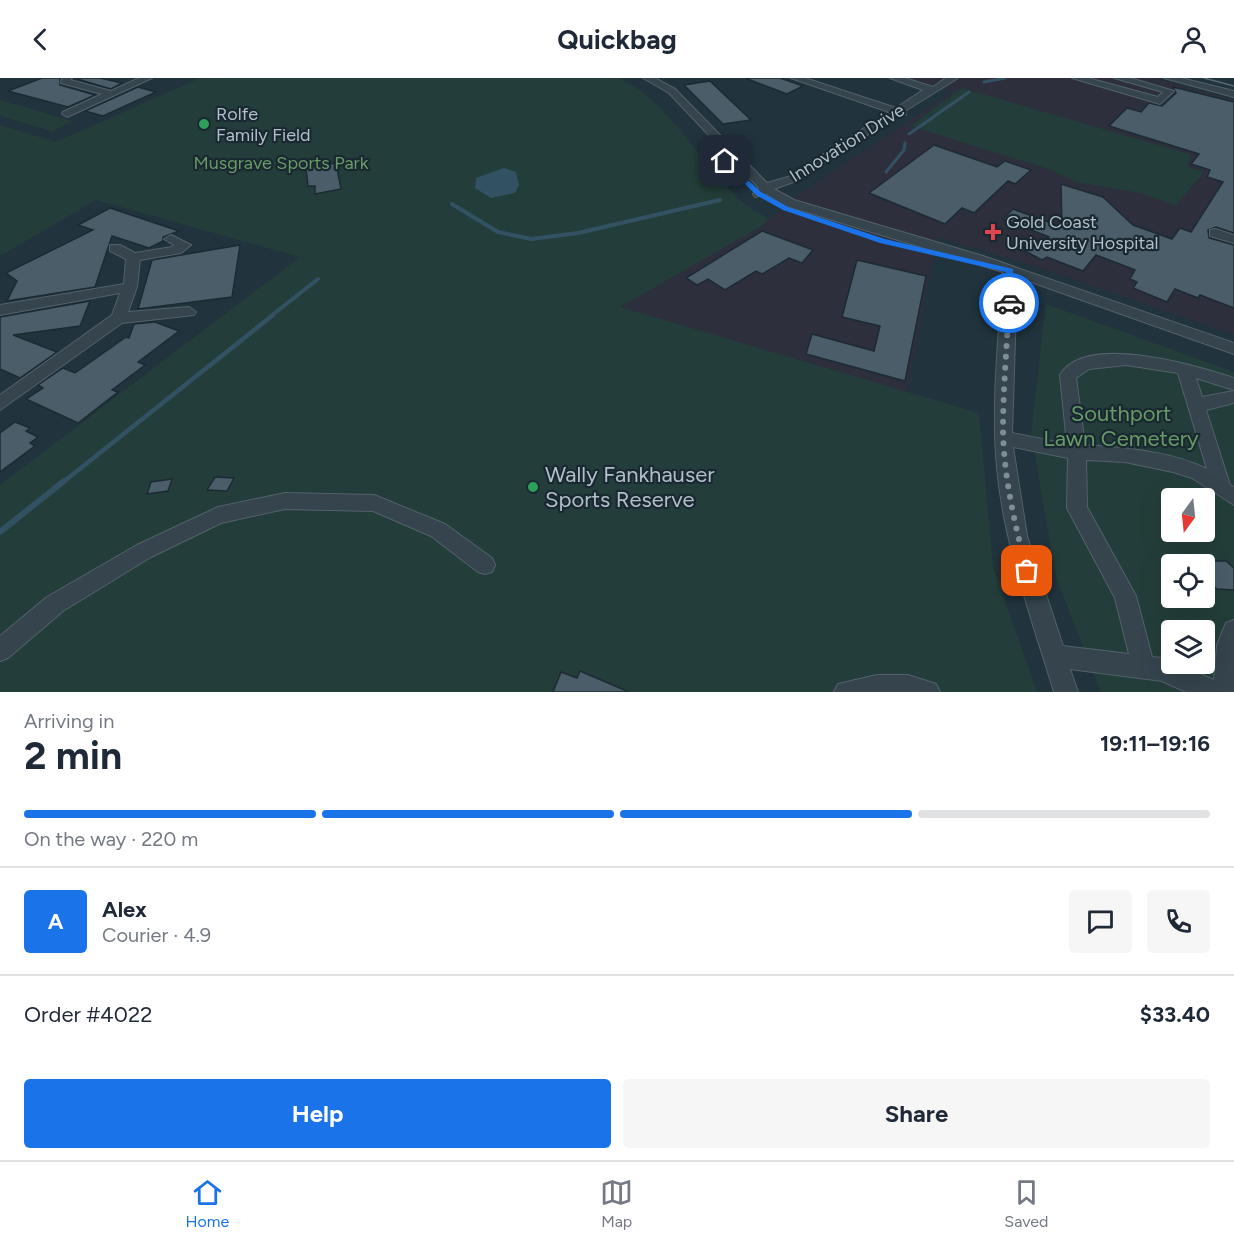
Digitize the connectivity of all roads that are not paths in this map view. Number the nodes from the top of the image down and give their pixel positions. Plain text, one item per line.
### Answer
1 (67, 78) edge
2 (125, 78) edge
3 (640, 78) edge
4 (648, 78) edge
5 (672, 78) edge
6 (796, 78) edge
7 (895, 78) edge
8 (953, 78) edge
9 (1106, 78) edge
10 (1119, 78) edge
11 (1169, 78) edge
12 (1082, 79) edge
13 (1185, 79) edge
14 (143, 80) edge
15 (659, 85) junction
16 (934, 90) junction
17 (1234, 93) edge
18 (112, 94) junction
19 (55, 110) dead end
20 (901, 113) junction
21 (67, 114) junction
22 (79, 117) dead end
23 (767, 194) junction
24 (1215, 233) dead end
25 (171, 238) dead end
26 (1234, 239) edge
27 (115, 248) dead end
28 (133, 257) junction
29 (1010, 271) junction
30 (130, 288) junction
31 (0, 310) edge
32 (189, 312) dead end
33 (118, 318) junction
34 (1234, 349) edge
35 (1185, 369) junction
36 (1234, 384) edge
37 (1234, 397) edge
38 (0, 404) edge
39 (1196, 407) junction
40 (1004, 438) junction
41 (1077, 452) junction
42 (1228, 493) edge
43 (485, 565) dead end
44 (1234, 631) edge
45 (0, 650) edge
46 (1054, 656) junction
47 (1143, 666) junction
48 (846, 692) edge
49 (928, 692) edge
50 (1066, 692) edge
51 (1213, 692) edge
52 (1225, 692) edge

1 - 18 street
2 - 14 street
3 - 15 street
4 - 15 street
5 - 15 street
6 - 20 street
7 - 16 street
8 - 16 street, Innovation Drive
9 - 12 street
10 - 12 street
11 - 17 street
13 - 17 street
14 - 18 street
15 - 23 street
16 - 20 street, Innovation Drive
18 - 21 street
19 - 21 street
20 - 23 street, Innovation Drive
21 - 22 street
23 - 29 street
24 - 26 street
25 - 28 street
27 - 28 street
28 - 30 street
29 - 34 street
29 - 40 street
30 - 31 street
30 - 33 street
32 - 33 street
33 - 38 street
35 - 36 street
35 - 39 street
35 - 41 street
37 - 39 street
39 - 42 street
40 - 41 street
40 - 46 street
41 - 42 street
41 - 47 street
43 - 45 street
44 - 52 street
46 - 47 street
46 - 50 street
47 - 51 street
48 - 49 street

